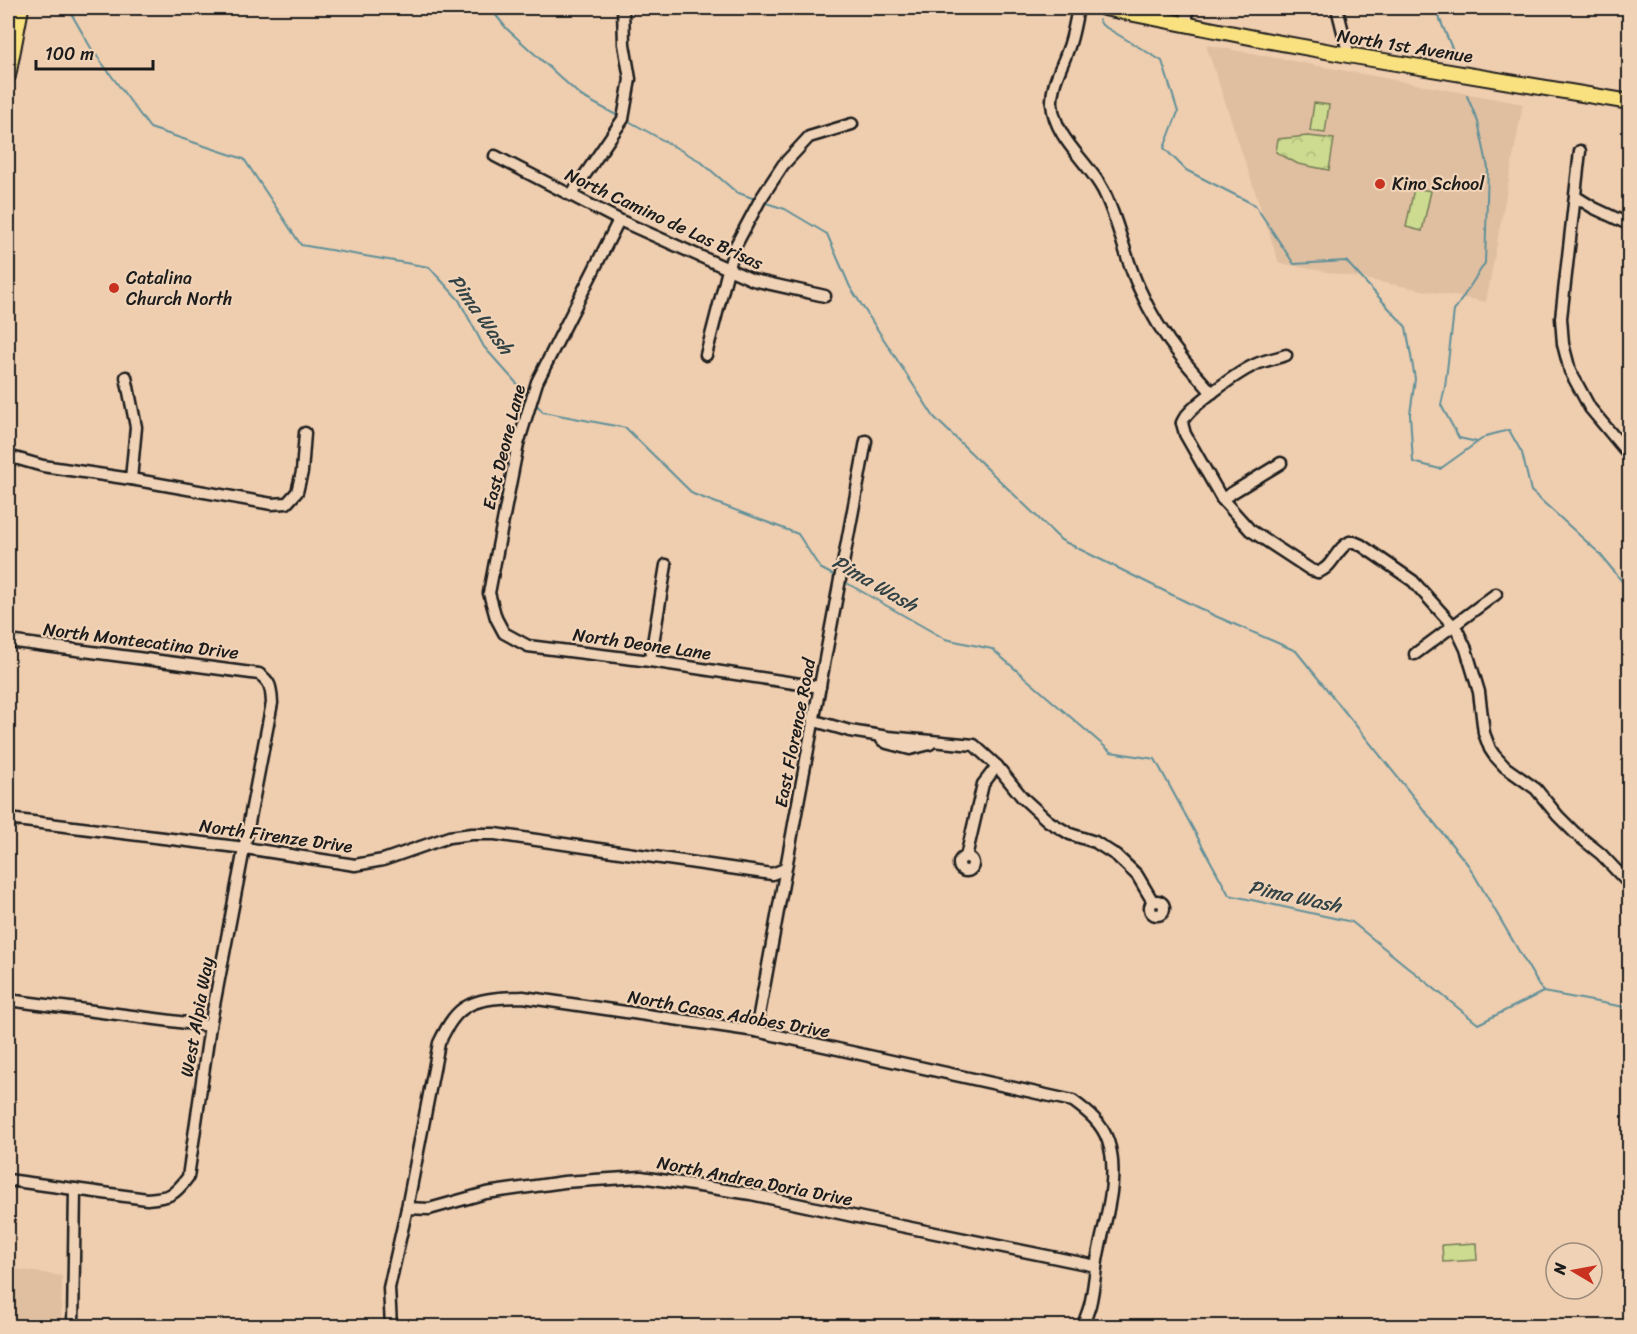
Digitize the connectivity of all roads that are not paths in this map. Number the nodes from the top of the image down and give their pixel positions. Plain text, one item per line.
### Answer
1 (21, 8) edge
2 (623, 8) edge
3 (1078, 8) edge
4 (1104, 8) edge
5 (1186, 8) edge
6 (1337, 8) edge
7 (1188, 25) junction
8 (1349, 56) junction
9 (8, 76) edge
10 (1629, 102) edge
11 (852, 124) dead end
12 (1580, 151) dead end
13 (495, 156) dead end
14 (571, 195) junction
15 (1576, 197) junction
16 (619, 220) junction
17 (1629, 225) edge
18 (728, 270) junction
19 (825, 296) dead end
20 (1286, 355) dead end
21 (706, 356) dead end
22 (126, 377) dead end
23 (1212, 393) junction
24 (305, 433) dead end
25 (866, 441) dead end
26 (8, 456) edge
27 (1629, 456) edge
28 (1281, 463) dead end
29 (131, 479) junction
30 (1222, 500) junction
31 (666, 565) dead end
32 (489, 593) joint
33 (1496, 594) dead end
34 (1454, 626) junction
35 (8, 641) edge
36 (1415, 654) dead end
37 (650, 661) junction
38 (267, 680) joint
39 (820, 687) junction
40 (815, 721) junction
41 (997, 766) junction
42 (8, 819) edge
43 (245, 848) junction
44 (966, 857) dead end
45 (785, 869) junction
46 (1629, 885) edge
47 (1153, 902) dead end
48 (8, 1000) edge
49 (210, 1026) junction
50 (756, 1031) junction
51 (8, 1180) edge
52 (75, 1189) junction
53 (407, 1208) junction
54 (1096, 1266) junction
55 (73, 1326) edge
56 (391, 1326) edge
57 (1083, 1326) edge

1 - 9 main road
2 - 14 street
3 - 23 street
4 - 7 main road, North 1st Avenue
5 - 7 street
6 - 8 street
7 - 8 main road, North 1st Avenue
8 - 10 main road, North 1st Avenue
11 - 18 street
12 - 15 street
13 - 14 street, North Camino de Las Brisas
14 - 16 street, North Camino de Las Brisas
15 - 17 street
15 - 27 street
16 - 18 street, North Camino de Las Brisas
16 - 32 street, East Deone Lane
18 - 19 street, North Camino de Las Brisas
18 - 21 street
20 - 23 street
22 - 29 street
23 - 30 street
24 - 29 street
25 - 39 street, East Florence Road
26 - 29 street
28 - 30 street
30 - 34 street
31 - 37 street
32 - 37 street, North Deone Lane
33 - 34 street
34 - 36 street
34 - 46 street
35 - 38 street, North Montecatina Drive
37 - 39 street, North Deone Lane
38 - 43 street, West Alpia Way
39 - 40 street, East Florence Road
40 - 41 street
40 - 45 street, East Florence Road
41 - 44 street
41 - 47 street
42 - 43 street, North Firenze Drive
43 - 45 street, North Firenze Drive
43 - 49 street, West Alpia Way
45 - 50 street, East Florence Road
48 - 49 street
49 - 52 street, West Alpia Way
50 - 53 street, North Casas Adobes Drive
50 - 54 street, North Casas Adobes Drive
51 - 52 street
52 - 55 street
53 - 54 street, North Andrea Doria Drive
53 - 56 street, North Casas Adobes Drive
54 - 57 street, North Casas Adobes Drive

